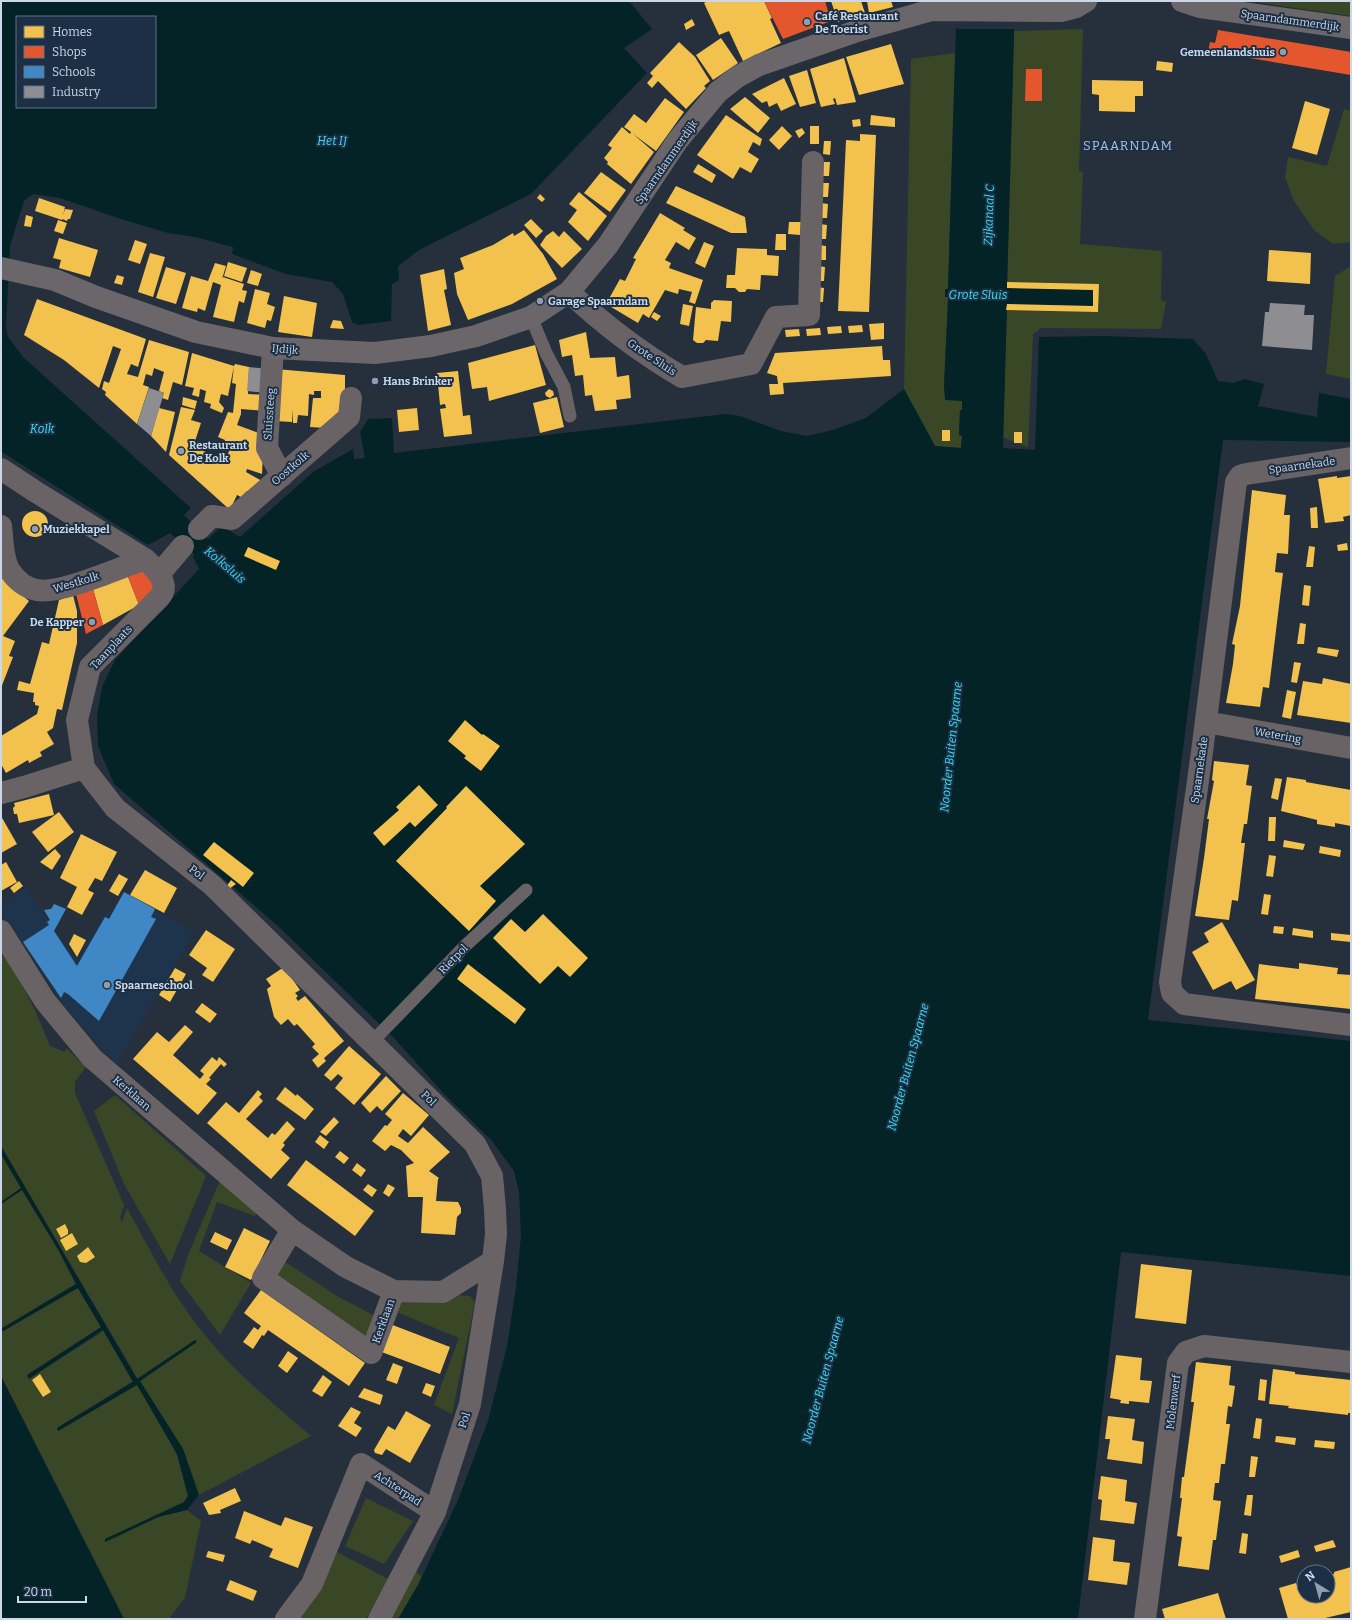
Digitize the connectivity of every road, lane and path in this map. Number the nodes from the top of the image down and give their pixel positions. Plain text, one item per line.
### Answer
1 (1086, 1) edge
2 (1182, 1) edge
3 (932, 6) edge
4 (1351, 28) edge
5 (813, 162) dead end
6 (9, 269) edge
7 (570, 292) junction
8 (531, 317) junction
9 (273, 348) junction
10 (351, 398) dead end
11 (570, 416) dead end
12 (1351, 458) edge
13 (1, 469) edge
14 (282, 476) junction
15 (206, 522) dead end
16 (1, 526) edge
17 (183, 546) dead end
18 (152, 566) junction
19 (1206, 722) junction
20 (1351, 748) edge
21 (84, 768) junction
22 (1, 792) edge
23 (526, 890) dead end
24 (1, 931) edge
25 (1351, 1025) edge
26 (377, 1037) junction
27 (292, 1230) junction
28 (493, 1261) junction
29 (394, 1291) junction
30 (1351, 1362) edge
31 (435, 1512) junction
32 (286, 1619) edge
33 (379, 1619) edge
34 (1146, 1619) edge

1 - 3 street, Spaarndammerdijk
2 - 4 street, Spaarndammerdijk
3 - 7 street, Spaarndammerdijk
5 - 7 street, Grote Sluis
6 - 9 street, IJdijk
7 - 8 street, IJdijk
8 - 9 street, IJdijk
8 - 11 lane
9 - 14 street, Sluissteeg
10 - 14 street, Oostkolk
12 - 19 street, Spaarnekade
13 - 18 street
14 - 15 street, Oostkolk
16 - 18 street, Westkolk
17 - 18 street
18 - 21 street, Taanplaats
19 - 20 street, Wetering
19 - 25 street, Spaarnekade
21 - 22 street
21 - 26 street, Pol
23 - 26 lane, Rietpol
24 - 27 street, Kerklaan
26 - 28 street, Pol
27 - 29 street, Kerklaan
27 - 29 street, Kerklaan
28 - 29 street, Kerklaan
28 - 31 street, Pol
30 - 34 street, Molenwerf
31 - 32 street, Achterpad
31 - 33 street, Pol

